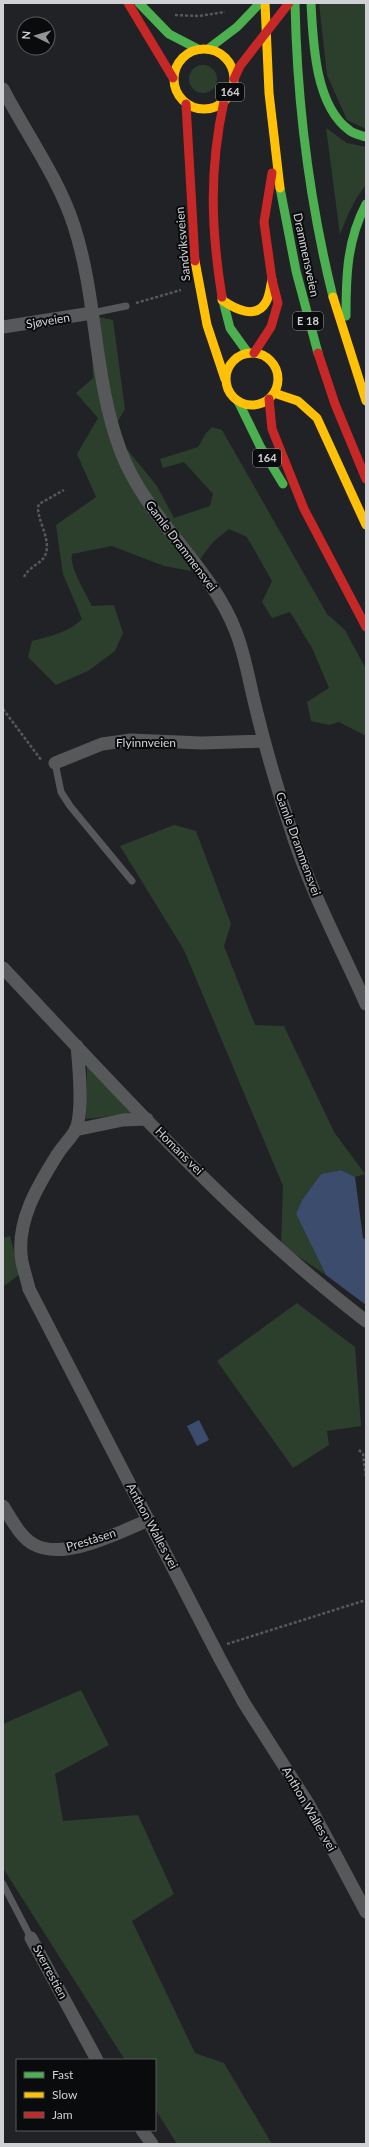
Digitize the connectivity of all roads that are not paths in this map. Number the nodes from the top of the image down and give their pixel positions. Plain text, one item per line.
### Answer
1 (128, 3) edge
2 (139, 3) edge
3 (260, 3) edge
4 (265, 3) edge
5 (290, 3) edge
6 (295, 3) edge
7 (310, 3) edge
8 (208, 48) junction
9 (198, 49) junction
10 (173, 78) junction
11 (234, 79) junction
12 (3, 89) edge
13 (224, 101) junction
14 (186, 104) junction
15 (366, 137) edge
16 (275, 156) junction
17 (366, 204) edge
18 (272, 280) junction
19 (222, 300) junction
20 (126, 306) road end
21 (92, 313) junction
22 (3, 327) edge
23 (348, 349) junction
24 (251, 353) junction
25 (226, 379) junction
26 (272, 396) junction
27 (366, 400) edge
28 (238, 402) junction
29 (366, 479) edge
30 (304, 509) junction
31 (366, 525) edge
32 (366, 627) edge
33 (264, 741) junction
34 (55, 763) joint
35 (132, 880) dead end
36 (3, 968) edge
37 (366, 1004) edge
38 (77, 1046) junction
39 (147, 1119) junction
40 (75, 1130) junction
41 (366, 1321) edge
42 (3, 1506) edge
43 (149, 1520) junction
44 (3, 1884) edge
45 (366, 1912) edge
46 (31, 1938) joint
47 (95, 2059) edge
48 (143, 2131) edge
49 (152, 2144) edge

1 - 10 main road
2 - 9 main road
3 - 8 main road
4 - 16 main road, Drammensveien / E 18
5 - 11 main road, 164
6 - 23 main road, Drammensveien / E 18
7 - 15 main road
8 - 9 main road
8 - 11 main road, 164
9 - 10 main road
10 - 14 main road, 164
11 - 13 main road, 164
12 - 21 street, Gamle Drammensvei
13 - 14 main road, 164
13 - 19 main road, 164
14 - 25 main road, Sandviksveien / 164
16 - 18 main road, E 18
16 - 29 main road, Drammensveien / E 18
17 - 23 main road, E 18
18 - 19 main road, E 18
18 - 24 main road, E 18
19 - 24 main road, 164
20 - 21 lane
21 - 22 street, Sjøveien
21 - 33 street, Gamle Drammensvei
23 - 27 main road, Drammensveien / E 18
24 - 25 main road
24 - 26 main road, 164
25 - 28 main road, 164
26 - 28 main road
26 - 30 main road, 164
26 - 31 main road
28 - 30 main road, 164
30 - 32 main road, 164
33 - 34 street, Flyinnveien
33 - 37 street, Gamle Drammensvei
34 - 35 lane
36 - 38 street, Homans vei
38 - 39 street, Homans vei
38 - 40 street, Anthon Walles vei
39 - 40 street
39 - 41 street, Homans vei
40 - 43 street, Anthon Walles vei
42 - 43 street, Preståsen
43 - 45 street, Anthon Walles vei
44 - 46 lane, Sverrestien
46 - 47 street, Sverrestien
48 - 49 street

